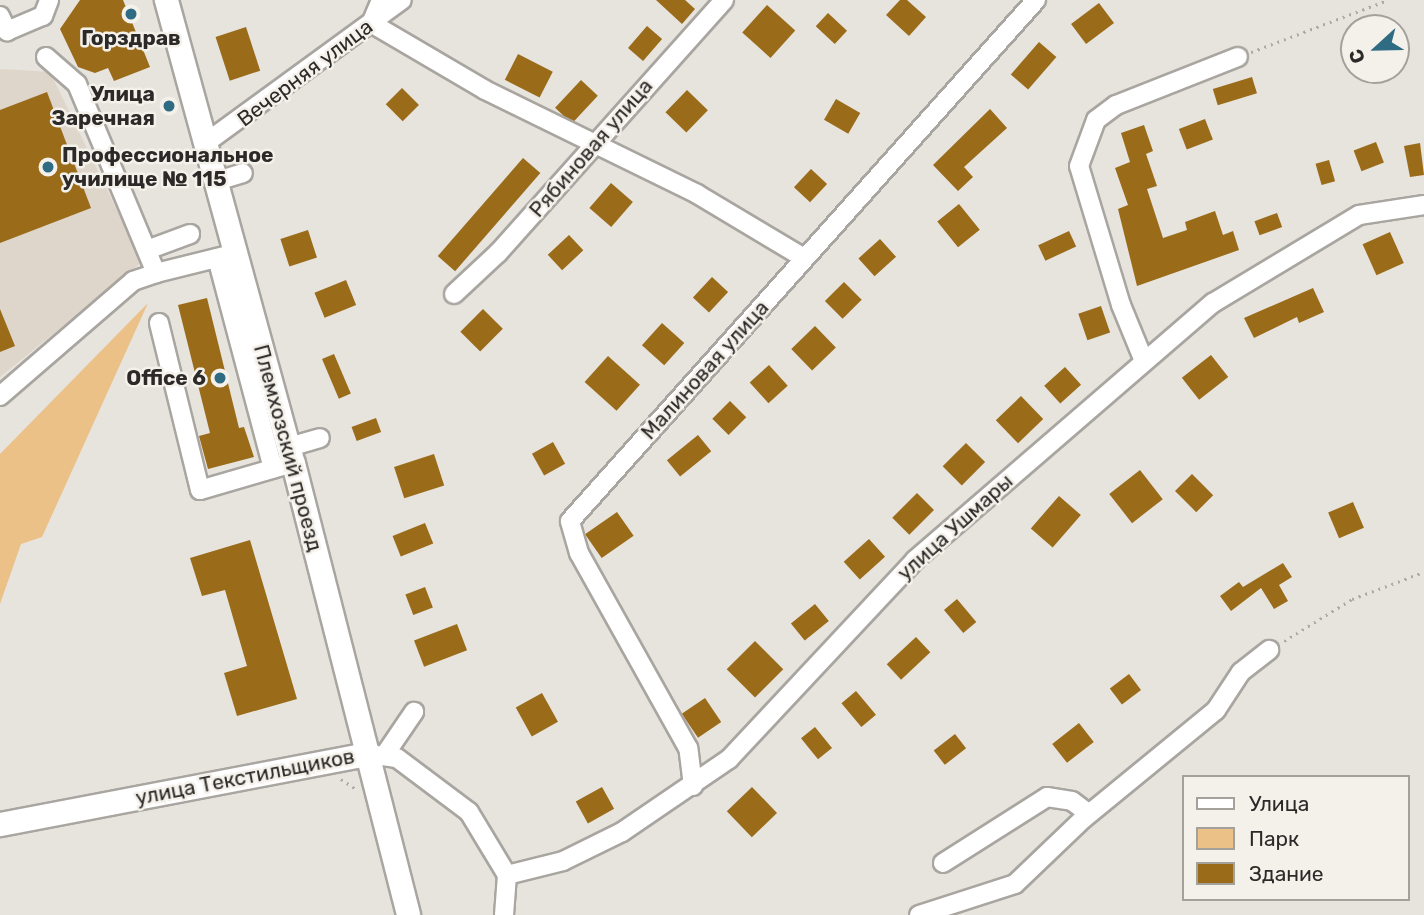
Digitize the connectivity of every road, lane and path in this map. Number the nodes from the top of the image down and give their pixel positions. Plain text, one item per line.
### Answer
1 (49, 0) edge
2 (166, 0) edge
3 (381, 0) edge
4 (402, 0) edge
5 (724, 0) edge
6 (1036, 0) edge
7 (1388, 0) edge
8 (0, 16) edge
9 (371, 23) junction
10 (46, 57) dead end
11 (1238, 57) joint
12 (207, 142) junction
13 (591, 145) junction
14 (243, 173) dead end
15 (217, 181) junction
16 (1424, 205) edge
17 (190, 234) dead end
18 (147, 250) junction
19 (226, 256) junction
20 (804, 258) junction
21 (156, 273) junction
22 (454, 294) dead end
23 (159, 323) dead end
24 (1144, 361) junction
25 (0, 396) edge
26 (320, 438) dead end
27 (285, 460) junction
28 (1424, 572) edge
29 (1269, 650) joint
30 (414, 712) dead end
31 (377, 754) junction
32 (335, 776) dead end
33 (693, 786) junction
34 (360, 793) dead end
35 (1089, 814) junction
36 (0, 824) edge
37 (943, 863) dead end
38 (507, 875) junction
39 (408, 915) edge
40 (504, 915) edge
41 (919, 915) edge

1 - 8 street
2 - 12 main road, Племхозский проезд
3 - 9 street
4 - 9 street, Вечерняя улица
5 - 13 street, Рябиновая улица
6 - 20 street, Малиновая улица
7 - 11 path
9 - 12 street, Вечерняя улица
9 - 13 street
10 - 18 street
11 - 24 street
12 - 15 main road, Племхозский проезд
13 - 20 street
13 - 22 street, Рябиновая улица
14 - 15 street
15 - 19 main road, Племхозский проезд
16 - 24 street, улица Ушмары
17 - 18 street
18 - 21 street
19 - 21 street
19 - 27 main road, Племхозский проезд
20 - 33 street, Малиновая улица
21 - 25 street
23 - 27 street
24 - 33 street, улица Ушмары
26 - 27 street
27 - 31 main road, Племхозский проезд
28 - 29 path
29 - 35 street
30 - 31 street
31 - 36 main road, улица Текстильщиков
31 - 38 street
31 - 39 main road, улица Текстильщиков
32 - 34 path
33 - 38 street, улица Ушмары
35 - 37 street
35 - 41 street
38 - 40 street

